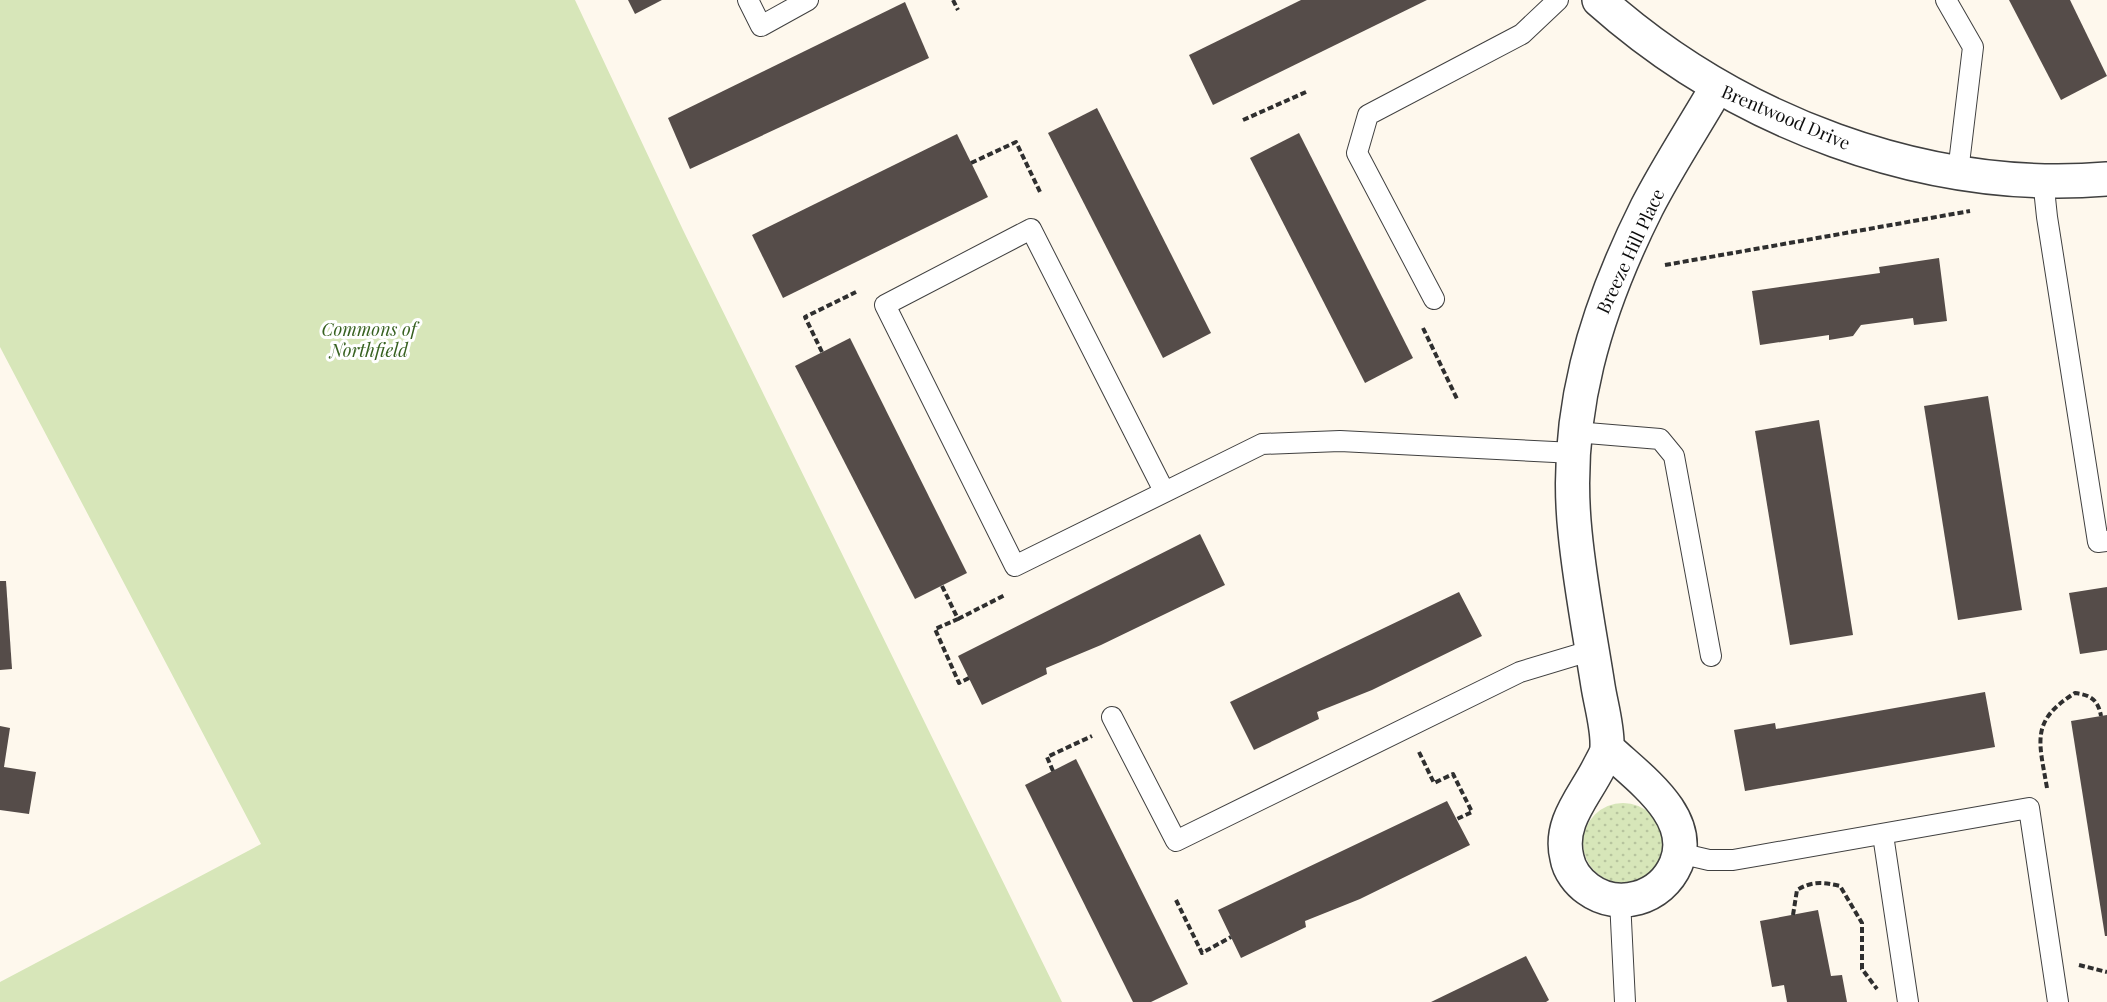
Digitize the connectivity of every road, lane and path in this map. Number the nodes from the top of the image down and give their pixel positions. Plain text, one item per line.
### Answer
1 (748, 0) edge
2 (808, 0) edge
3 (953, 0) edge
4 (1558, 0) edge
5 (1599, 0) edge
6 (1946, 0) edge
7 (958, 10) dead end
8 (1717, 87) junction
9 (1306, 92) dead end
10 (1243, 120) dead end
11 (971, 163) dead end
12 (1958, 172) junction
13 (2043, 179) junction
14 (2107, 179) edge
15 (1041, 194) dead end
16 (1970, 211) dead end
17 (1665, 265) dead end
18 (856, 292) dead end
19 (1434, 298) dead end
20 (1423, 328) dead end
21 (822, 352) dead end
22 (1458, 401) dead end
23 (1574, 443) junction
24 (1164, 491) junction
25 (2107, 541) edge
26 (942, 586) dead end
27 (1005, 595) dead end
28 (958, 619) junction
29 (1593, 650) junction
30 (1711, 656) dead end
31 (969, 678) dead end
32 (2101, 716) dead end
33 (1112, 717) dead end
34 (1095, 735) dead end
35 (1607, 748) junction
36 (1419, 752) dead end
37 (1053, 771) dead end
38 (2048, 796) dead end
39 (1457, 819) dead end
40 (1883, 835) junction
41 (1679, 854) junction
42 (1176, 900) dead end
43 (1620, 900) junction
44 (1793, 915) dead end
45 (1231, 938) dead end
46 (1878, 994) dead end
47 (1625, 1002) edge
48 (1908, 1002) edge
49 (2058, 1002) edge

1 - 2 lane
3 - 7 path
4 - 19 lane
5 - 8 street, Brentwood Drive
6 - 12 lane
8 - 12 street, Brentwood Drive
8 - 23 street, Breeze Hill Place
9 - 10 path
11 - 15 path
12 - 13 street, Brentwood Drive
13 - 14 street, Brentwood Drive
13 - 25 lane
16 - 17 path
18 - 21 path
20 - 22 path
23 - 24 lane
23 - 29 street, Breeze Hill Place
23 - 30 lane
24 - 24 lane
26 - 28 path
27 - 28 path
28 - 31 path
29 - 33 lane
29 - 35 street, Breeze Hill Place
32 - 38 path
34 - 37 path
35 - 41 street
35 - 43 street
36 - 39 path
40 - 41 lane
40 - 48 lane
40 - 49 lane
41 - 43 street
42 - 45 path
43 - 47 lane
44 - 46 path

